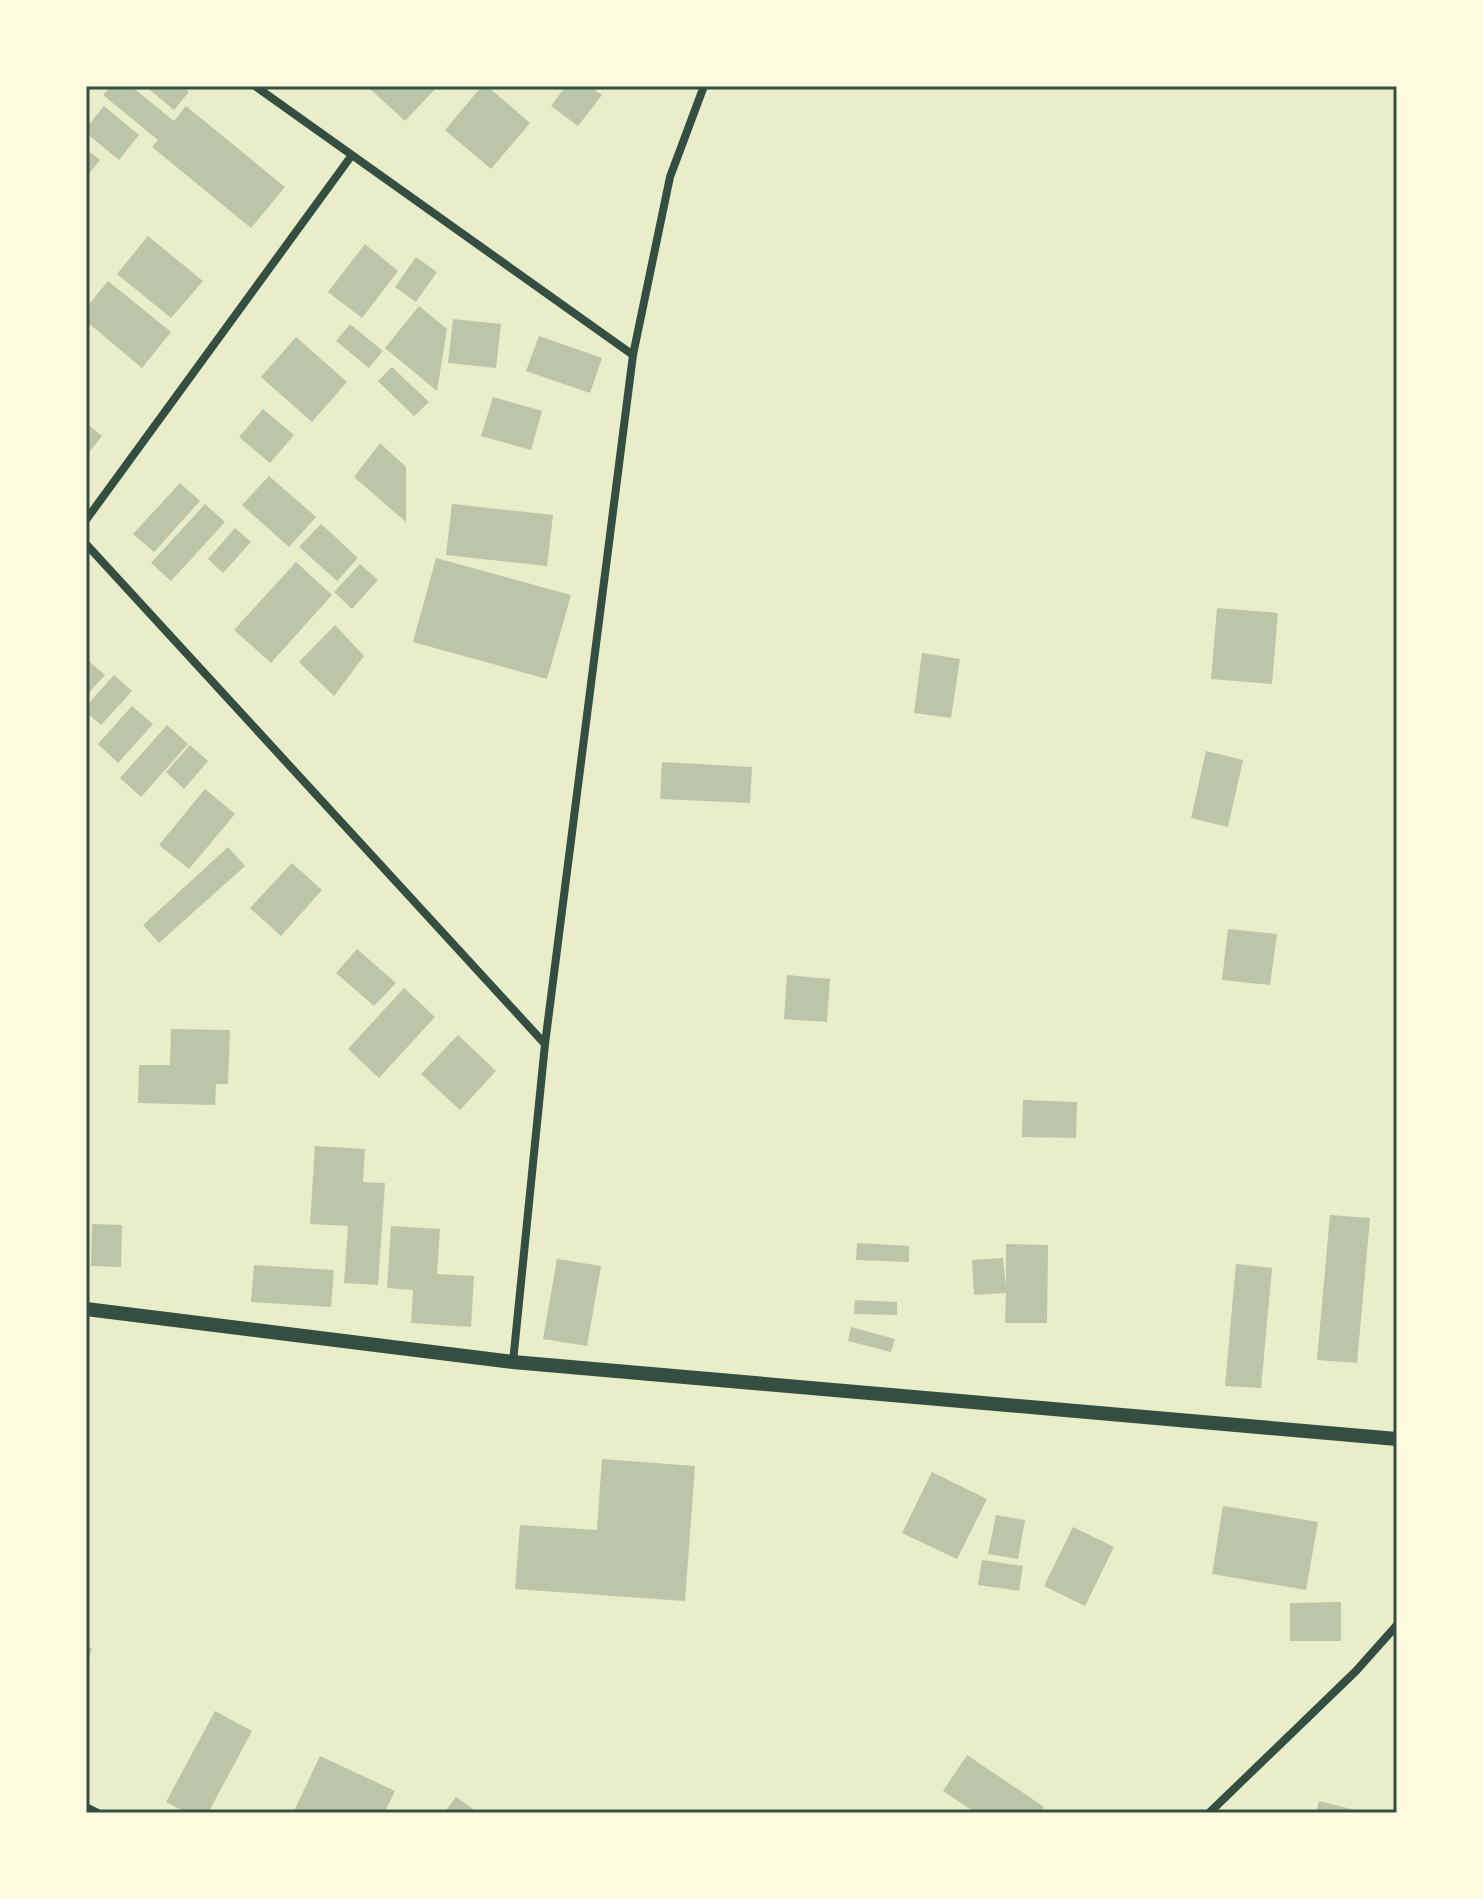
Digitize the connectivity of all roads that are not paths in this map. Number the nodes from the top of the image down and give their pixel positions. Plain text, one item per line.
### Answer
1 (255, 86) edge
2 (704, 86) edge
3 (352, 155) junction
4 (633, 355) junction
5 (86, 520) edge
6 (86, 544) edge
7 (545, 1044) junction
8 (86, 1309) edge
9 (513, 1362) junction
10 (1397, 1439) edge
11 (1397, 1625) edge
12 (86, 1807) edge
13 (98, 1813) edge
14 (1209, 1813) edge

1 - 3 street
2 - 4 street
3 - 4 street
3 - 5 street
4 - 7 street
6 - 7 street
7 - 9 street
8 - 9 street
9 - 10 street
11 - 14 street
12 - 13 street

